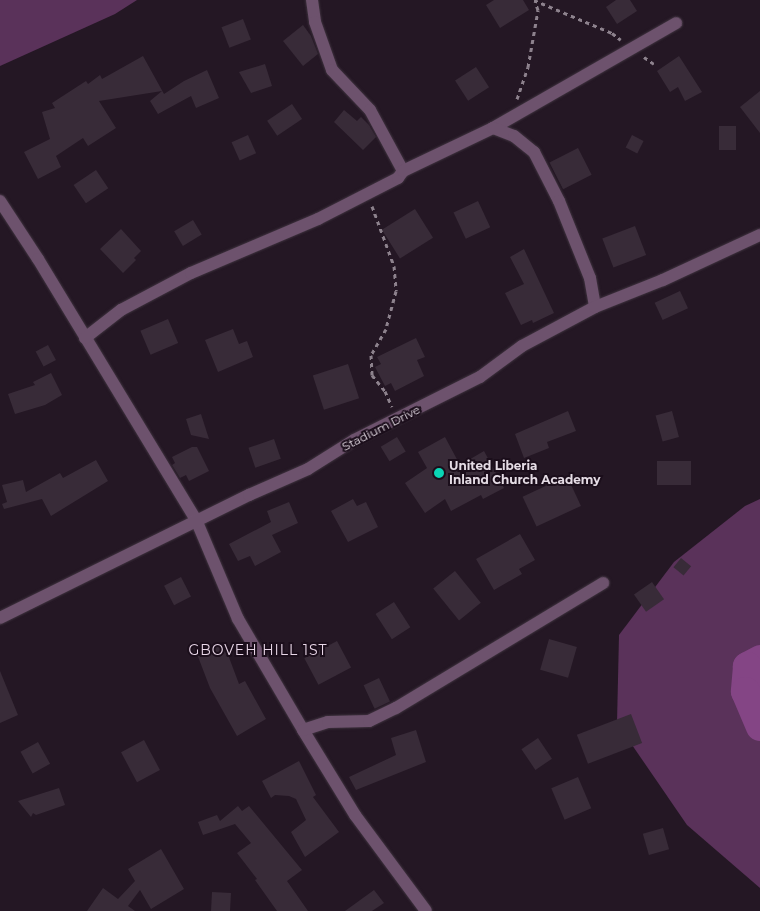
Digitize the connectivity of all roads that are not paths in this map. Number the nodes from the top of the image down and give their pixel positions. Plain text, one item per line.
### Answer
1 (312, 0) edge
2 (676, 23) dead end
3 (493, 128) junction
4 (403, 171) junction
5 (0, 201) edge
6 (760, 235) edge
7 (595, 308) junction
8 (86, 338) junction
9 (197, 522) junction
10 (604, 583) dead end
11 (0, 618) edge
12 (303, 730) junction
13 (426, 911) edge

1 - 4 street
2 - 3 street
3 - 4 street
3 - 7 street
4 - 8 street
5 - 8 street
6 - 7 street, Stadium Drive
7 - 9 street, Stadium Drive
8 - 9 street
9 - 11 street, Stadium Drive
9 - 12 street
10 - 12 street
12 - 13 street

